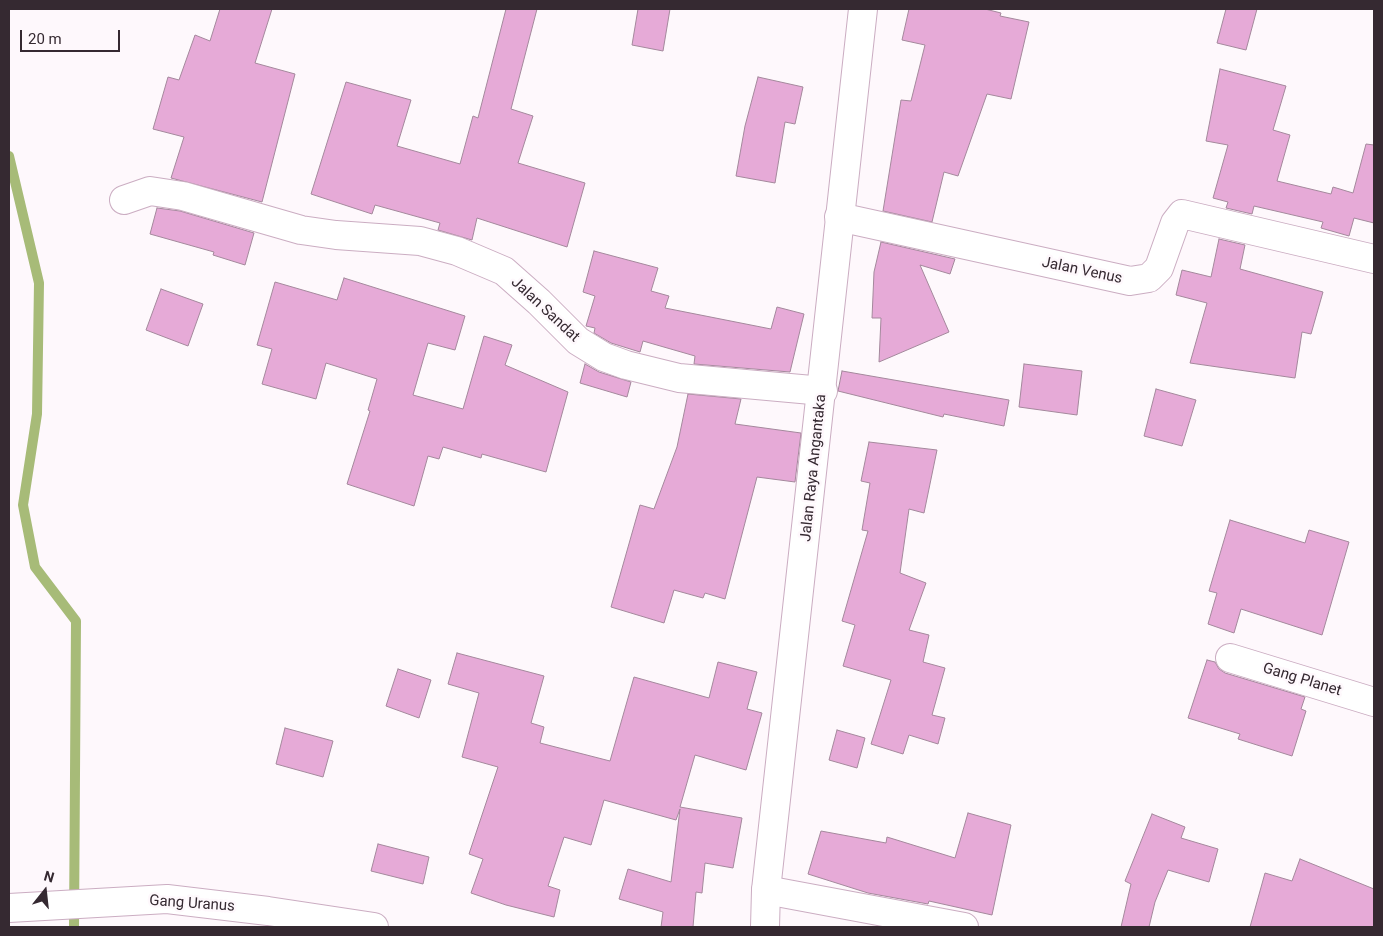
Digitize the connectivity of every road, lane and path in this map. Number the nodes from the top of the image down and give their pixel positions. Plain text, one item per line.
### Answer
1 (863, 9) edge
2 (124, 200) dead end
3 (839, 217) junction
4 (1374, 259) edge
5 (823, 391) junction
6 (1230, 658) dead end
7 (1374, 702) edge
8 (766, 890) junction
9 (9, 908) edge
10 (374, 927) edge
11 (765, 927) edge
12 (964, 927) edge

1 - 3 street, Jalan Raya Angantaka
2 - 5 street, Jalan Sandat
3 - 4 street, Jalan Venus
3 - 5 street, Jalan Raya Angantaka
5 - 8 street, Jalan Raya Angantaka
6 - 7 street, Gang Planet
8 - 11 street, Jalan Raya Angantaka
8 - 12 street
9 - 10 street, Gang Uranus

